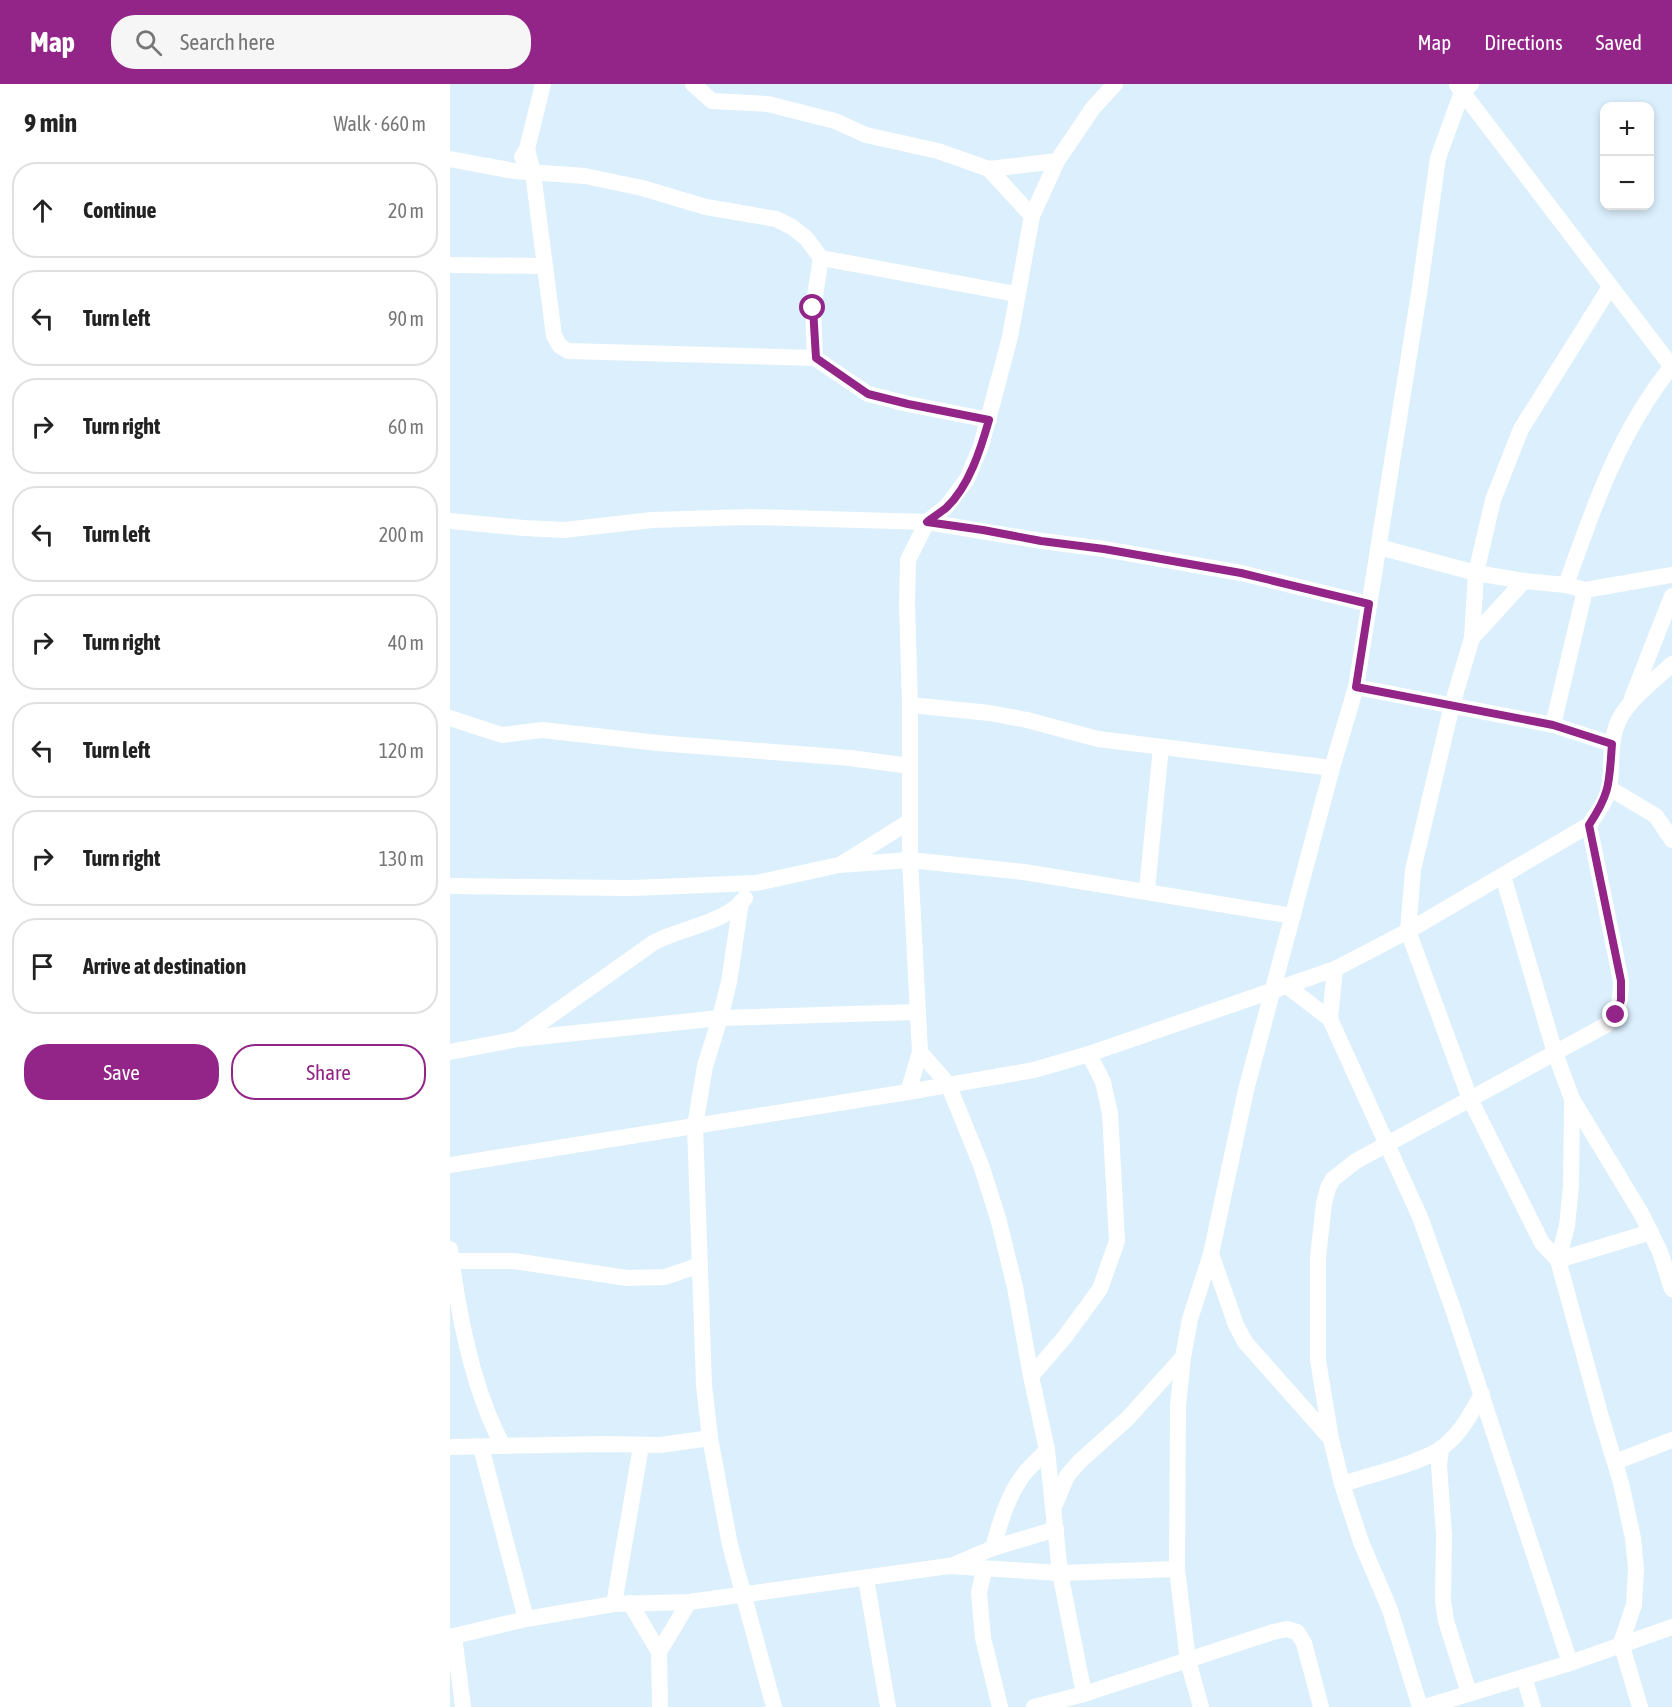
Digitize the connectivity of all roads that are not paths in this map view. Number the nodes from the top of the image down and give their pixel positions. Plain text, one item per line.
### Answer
1 (543, 84) edge
2 (693, 84) edge
3 (1115, 84) edge
4 (1463, 87) edge
5 (526, 149) junction
6 (450, 159) edge
7 (1057, 162) junction
8 (989, 169) junction
9 (514, 171) junction
10 (533, 173) junction
11 (1032, 216) junction
12 (821, 258) junction
13 (450, 265) edge
14 (544, 266) junction
15 (1610, 286) junction
16 (1016, 294) junction
17 (816, 358) junction
18 (1672, 366) edge
19 (989, 420) junction
20 (450, 521) edge
21 (927, 522) junction
22 (1379, 547) junction
23 (1476, 573) junction
24 (1672, 575) edge
25 (1524, 581) junction
26 (1566, 585) junction
27 (1585, 590) junction
28 (1672, 596) edge
29 (1369, 604) junction
30 (1472, 638) junction
31 (1672, 664) edge
32 (1356, 687) junction
33 (1630, 703) junction
34 (910, 705) junction
35 (1452, 705) junction
36 (450, 718) edge
37 (1553, 725) junction
38 (1612, 744) junction
39 (1161, 747) junction
40 (910, 766) junction
41 (1332, 768) junction
42 (1609, 788) junction
43 (910, 821) junction
44 (1589, 825) junction
45 (1672, 840) edge
46 (910, 860) junction
47 (839, 865) junction
48 (1503, 876) junction
49 (756, 883) junction
50 (450, 886) edge
51 (1147, 890) junction
52 (741, 902) junction
53 (1293, 916) junction
54 (1408, 932) junction
55 (1335, 969) junction
56 (1280, 988) junction
57 (917, 1012) junction
58 (720, 1018) junction
59 (1330, 1019) junction
60 (518, 1039) junction
61 (450, 1052) edge
62 (920, 1052) junction
63 (1555, 1053) junction
64 (1089, 1054) junction
65 (948, 1084) junction
66 (908, 1092) junction
67 (1470, 1099) junction
68 (1572, 1099) junction
69 (695, 1126) junction
70 (1379, 1126) junction
71 (1388, 1143) junction
72 (1367, 1154) junction
73 (457, 1164) edge
74 (450, 1180) edge
75 (1651, 1232) junction
76 (1211, 1254) junction
77 (451, 1255) edge
78 (1558, 1260) junction
79 (700, 1265) junction
80 (1672, 1289) edge
81 (1183, 1357) junction
82 (1031, 1376) junction
83 (1482, 1394) junction
84 (710, 1438) junction
85 (1331, 1439) junction
86 (1672, 1440) edge
87 (503, 1446) junction
88 (642, 1446) junction
89 (450, 1447) edge
90 (481, 1447) junction
91 (1441, 1449) junction
92 (1047, 1450) junction
93 (1615, 1462) junction
94 (1342, 1484) junction
95 (1053, 1509) junction
96 (1056, 1529) junction
97 (993, 1548) junction
98 (949, 1566) junction
99 (1177, 1569) junction
100 (984, 1570) junction
101 (1060, 1573) junction
102 (866, 1579) junction
103 (745, 1596) junction
104 (689, 1602) junction
105 (622, 1603) junction
106 (526, 1619) junction
107 (1669, 1631) edge
108 (452, 1636) edge
109 (1621, 1643) junction
110 (659, 1652) junction
111 (1188, 1660) junction
112 (1570, 1663) junction
113 (1524, 1677) junction
114 (1469, 1693) junction
115 (1084, 1694) junction
116 (450, 1704) edge
117 (456, 1707) edge
118 (463, 1707) edge
119 (660, 1707) edge
120 (774, 1707) edge
121 (888, 1707) edge
122 (1000, 1707) edge
123 (1034, 1707) edge
124 (1201, 1707) edge
125 (1321, 1707) edge
126 (1420, 1707) edge
127 (1425, 1707) edge
128 (1533, 1707) edge
129 (1641, 1707) edge

1 - 5 street
2 - 8 street
3 - 7 street
4 - 15 street
4 - 22 street
5 - 9 street
5 - 10 street
6 - 9 street
7 - 8 street
7 - 11 street
8 - 11 street
9 - 10 street
10 - 12 street
10 - 14 street
11 - 16 street
12 - 16 street
12 - 17 street
13 - 14 street
14 - 17 street
15 - 18 street
15 - 23 street
16 - 19 street
17 - 19 street
18 - 26 street
19 - 21 street
20 - 21 street
21 - 29 street
21 - 34 street
22 - 23 street
22 - 29 street
23 - 25 street
23 - 30 street
24 - 27 street
25 - 26 street
25 - 30 street
26 - 27 street
27 - 37 street
28 - 33 street
29 - 32 street
30 - 35 street
31 - 33 street
32 - 35 street
32 - 41 street
33 - 38 street
34 - 39 street
34 - 40 street
35 - 37 street
35 - 54 street
36 - 40 street
37 - 38 street
38 - 42 street
39 - 41 street
39 - 51 street
40 - 43 street
41 - 53 street
42 - 44 street
42 - 45 street
43 - 46 street
43 - 47 street
44 - 48 street
44 - 63 street
46 - 47 street
46 - 51 street
46 - 57 street
47 - 49 street
48 - 54 street
48 - 63 street
49 - 50 street
49 - 52 street
51 - 53 street
52 - 58 street
52 - 60 street
53 - 56 street
54 - 55 street
54 - 67 street
55 - 56 street
55 - 59 street
56 - 59 street
56 - 64 street
56 - 76 street
57 - 58 street
57 - 62 street
58 - 60 street
58 - 69 street
59 - 70 street
60 - 61 street
62 - 65 street
62 - 66 street
63 - 67 street
63 - 68 street
64 - 65 street
64 - 82 street
65 - 66 street
65 - 82 street
66 - 69 street
67 - 71 street
67 - 78 street
68 - 75 street
68 - 78 street
69 - 73 street
69 - 79 street
70 - 71 street
70 - 72 street
71 - 72 street
71 - 83 street
72 - 85 street
73 - 74 street
75 - 78 street
75 - 80 street
76 - 81 street
76 - 85 street
77 - 79 street
77 - 87 street
78 - 93 street
79 - 84 street
81 - 95 street
81 - 99 street
82 - 92 street
83 - 91 street
83 - 112 street
84 - 88 street
84 - 103 street
85 - 94 street
86 - 93 street
87 - 88 street
87 - 90 street
88 - 105 street
89 - 90 street
90 - 106 street
91 - 94 street
91 - 114 street
92 - 95 street
92 - 97 street
93 - 109 street
94 - 126 street
95 - 96 street
96 - 97 street
96 - 101 street
97 - 98 street
98 - 100 street
98 - 102 street
99 - 101 street
99 - 111 street
100 - 101 street
100 - 122 street
101 - 115 street
102 - 103 street
102 - 121 street
103 - 104 street
103 - 120 street
104 - 105 street
104 - 110 street
105 - 106 street
105 - 110 street
106 - 108 street
107 - 109 street
108 - 118 street
109 - 112 street
109 - 129 street
110 - 119 street
111 - 115 street
111 - 124 street
111 - 125 street
112 - 113 street
113 - 114 street
113 - 128 street
114 - 127 street
115 - 123 street
116 - 117 street

